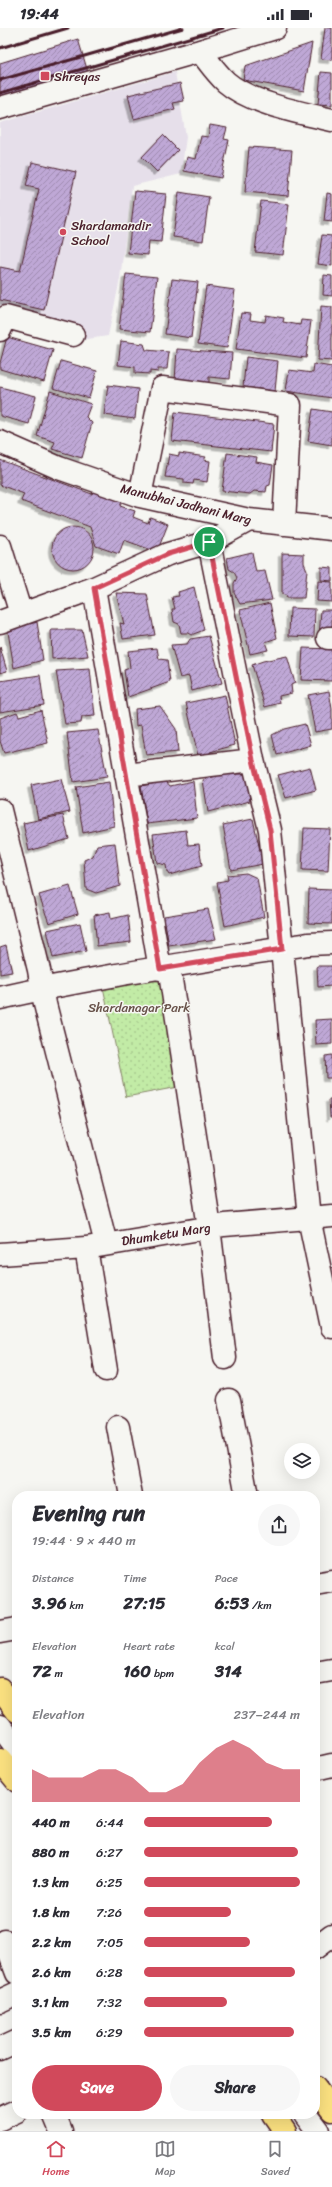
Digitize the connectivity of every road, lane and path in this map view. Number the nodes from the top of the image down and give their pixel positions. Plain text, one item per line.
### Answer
1 (275, 28) edge
2 (200, 51) junction
3 (0, 108) edge
4 (332, 120) edge
5 (0, 330) edge
6 (73, 336) dead end
7 (0, 442) edge
8 (140, 496) junction
9 (249, 520) junction
10 (284, 524) junction
11 (332, 528) edge
12 (209, 542) junction
13 (0, 546) edge
14 (94, 588) junction
15 (22, 614) junction
16 (0, 622) edge
17 (253, 760) junction
18 (126, 775) junction
19 (0, 810) edge
20 (332, 943) edge
21 (282, 949) junction
22 (165, 968) junction
23 (42, 989) junction
24 (0, 998) edge
25 (332, 1216) edge
26 (309, 1218) junction
27 (209, 1227) junction
28 (96, 1246) junction
29 (0, 1254) edge
30 (332, 1327) edge
31 (226, 1358) dead end
32 (106, 1370) dead end
33 (229, 1400) dead end
34 (118, 1427) dead end
35 (130, 1491) edge
36 (246, 1491) edge
37 (332, 1581) edge
38 (320, 1583) edge
39 (12, 1630) edge
40 (0, 1632) edge
41 (332, 1670) edge
42 (320, 1672) edge
43 (0, 1689) edge
44 (12, 1705) edge
45 (0, 1726) edge
46 (12, 1742) edge
47 (0, 1760) edge
48 (332, 1765) edge
49 (320, 1767) edge
50 (12, 1775) edge
51 (332, 1935) edge
52 (7, 1940) edge
53 (320, 1944) edge
54 (12, 1956) edge
55 (12, 1995) edge
56 (0, 2001) edge
57 (12, 2043) edge
58 (0, 2048) edge
59 (12, 2113) edge
60 (0, 2119) edge
61 (56, 2119) edge
62 (277, 2119) edge
63 (309, 2119) edge
64 (61, 2131) edge
65 (285, 2131) edge
66 (318, 2131) edge

1 - 2 street
2 - 3 street
2 - 4 street
5 - 6 street
7 - 8 street, Manubhai Jadhani Marg
8 - 9 street, Manubhai Jadhani Marg
8 - 10 street
9 - 10 street, Manubhai Jadhani Marg
9 - 12 street
10 - 11 street, Manubhai Jadhani Marg
12 - 14 street
12 - 17 street
13 - 15 street
14 - 15 street
14 - 18 street
15 - 16 street
17 - 18 street
17 - 21 street
18 - 22 street
19 - 23 street
20 - 21 street
21 - 22 street
21 - 26 street
22 - 23 street
22 - 27 street
23 - 24 street
23 - 28 street
25 - 26 street, Dhumketu Marg
26 - 27 street, Dhumketu Marg
26 - 30 street
27 - 28 street, Dhumketu Marg
27 - 31 street
28 - 29 street, Dhumketu Marg
28 - 32 street
33 - 36 street
34 - 35 street
37 - 38 street
39 - 40 street
41 - 42 street
43 - 44 main road
45 - 46 street
47 - 50 main road
48 - 49 street
51 - 53 street
52 - 54 street
55 - 56 street
57 - 58 street
59 - 60 street
61 - 64 street
62 - 65 main road
63 - 66 street

